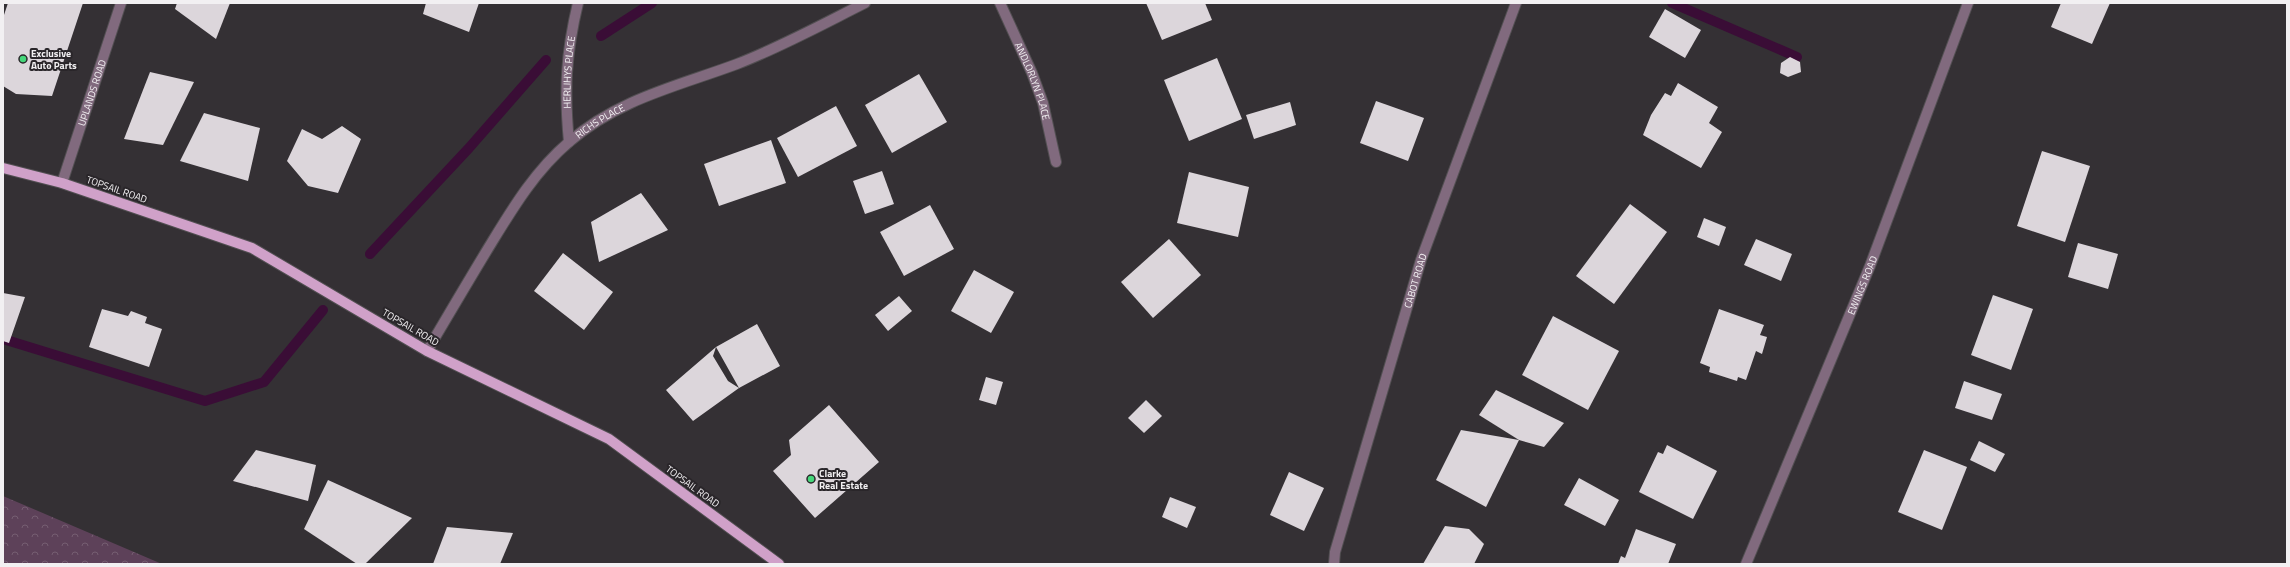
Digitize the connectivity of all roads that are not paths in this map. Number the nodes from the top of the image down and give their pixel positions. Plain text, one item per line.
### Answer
1 (121, 3) edge
2 (578, 3) edge
3 (865, 3) edge
4 (1000, 3) edge
5 (1516, 3) edge
6 (1968, 3) edge
7 (569, 142) junction
8 (1056, 162) dead end
9 (3, 168) edge
10 (62, 183) junction
11 (427, 351) junction
12 (779, 564) edge
13 (1334, 564) edge
14 (1746, 564) edge

1 - 10 street, UPLANDS ROAD
2 - 7 street, HERLIHYS PLACE
3 - 7 street, RICHS PLACE
4 - 8 street, ANDLORLYN PLACE
5 - 13 street, CABOT ROAD
6 - 14 street, EWINGS ROAD
7 - 11 street, RICHS PLACE
9 - 10 main road, TOPSAIL ROAD
10 - 11 main road, TOPSAIL ROAD
11 - 12 main road, TOPSAIL ROAD

